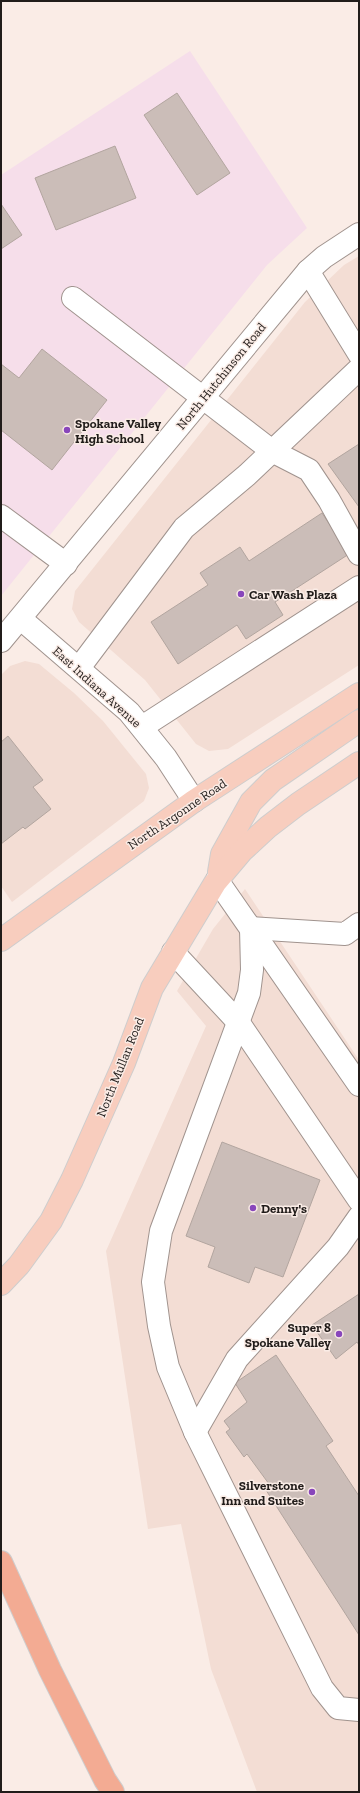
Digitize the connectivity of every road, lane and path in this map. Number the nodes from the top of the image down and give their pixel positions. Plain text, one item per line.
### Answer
1 (359, 234) edge
2 (308, 271) junction
3 (73, 298) dead end
4 (359, 354) edge
5 (359, 369) edge
6 (203, 397) junction
7 (272, 451) junction
8 (1, 516) edge
9 (359, 554) edge
10 (66, 564) junction
11 (359, 587) edge
12 (21, 619) junction
13 (1, 641) edge
14 (80, 668) junction
15 (359, 694) edge
16 (359, 721) edge
17 (142, 726) junction
18 (359, 763) edge
19 (194, 801) junction
20 (218, 880) junction
21 (359, 924) edge
22 (251, 928) junction
23 (1, 940) edge
24 (173, 952) junction
25 (239, 1023) junction
26 (359, 1085) edge
27 (359, 1200) edge
28 (359, 1218) edge
29 (1, 1284) edge
30 (196, 1432) junction
31 (1, 1562) edge
32 (359, 1710) edge
33 (113, 1792) edge

1 - 2 street, North Hutchinson Road
2 - 4 street
2 - 6 street, North Hutchinson Road
3 - 6 street
5 - 7 street
6 - 7 street
6 - 10 street, North Hutchinson Road
7 - 9 street
7 - 14 street
8 - 10 street
10 - 12 street, North Hutchinson Road
11 - 17 street
12 - 13 street, North Hutchinson Road
12 - 14 street, East Indiana Avenue
14 - 17 street, East Indiana Avenue
15 - 19 main road, North Argonne Road
16 - 20 main road
17 - 19 street, East Indiana Avenue
18 - 20 main road, North Mullan Road
19 - 23 main road, North Argonne Road
20 - 22 street
20 - 24 main road, North Mullan Road
21 - 22 street
22 - 25 street
22 - 26 street
24 - 25 street
24 - 29 main road, North Mullan Road
25 - 27 street
25 - 30 street
28 - 30 street
30 - 32 street
31 - 33 highway

